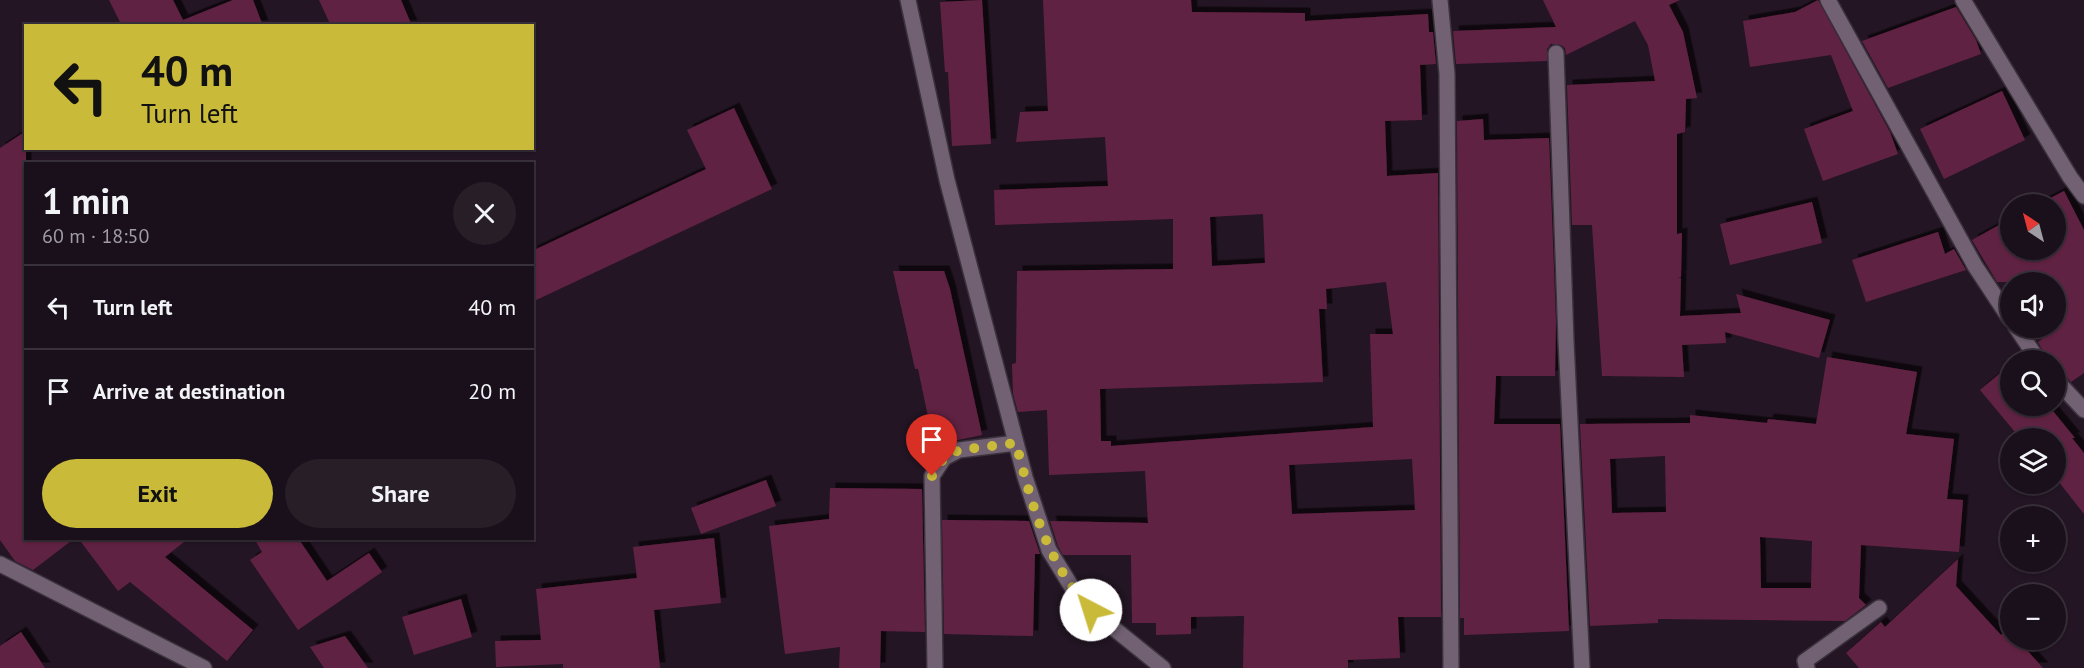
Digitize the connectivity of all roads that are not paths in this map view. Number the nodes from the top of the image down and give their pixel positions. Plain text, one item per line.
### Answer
1 (908, 0) edge
2 (1440, 0) edge
3 (1828, 0) edge
4 (1963, 0) edge
5 (1556, 53) dead end
6 (2084, 196) edge
7 (2000, 304) edge
8 (2066, 391) edge
9 (2084, 410) edge
10 (1016, 443) junction
11 (0, 564) edge
12 (1879, 608) dead end
13 (204, 668) edge
14 (935, 668) edge
15 (1163, 668) edge
16 (1451, 668) edge
17 (1582, 668) edge
18 (1807, 668) edge

1 - 10 street
2 - 16 street
3 - 7 street
4 - 6 street
5 - 17 street
8 - 9 street
10 - 14 street
10 - 15 street
11 - 13 street
12 - 18 street

